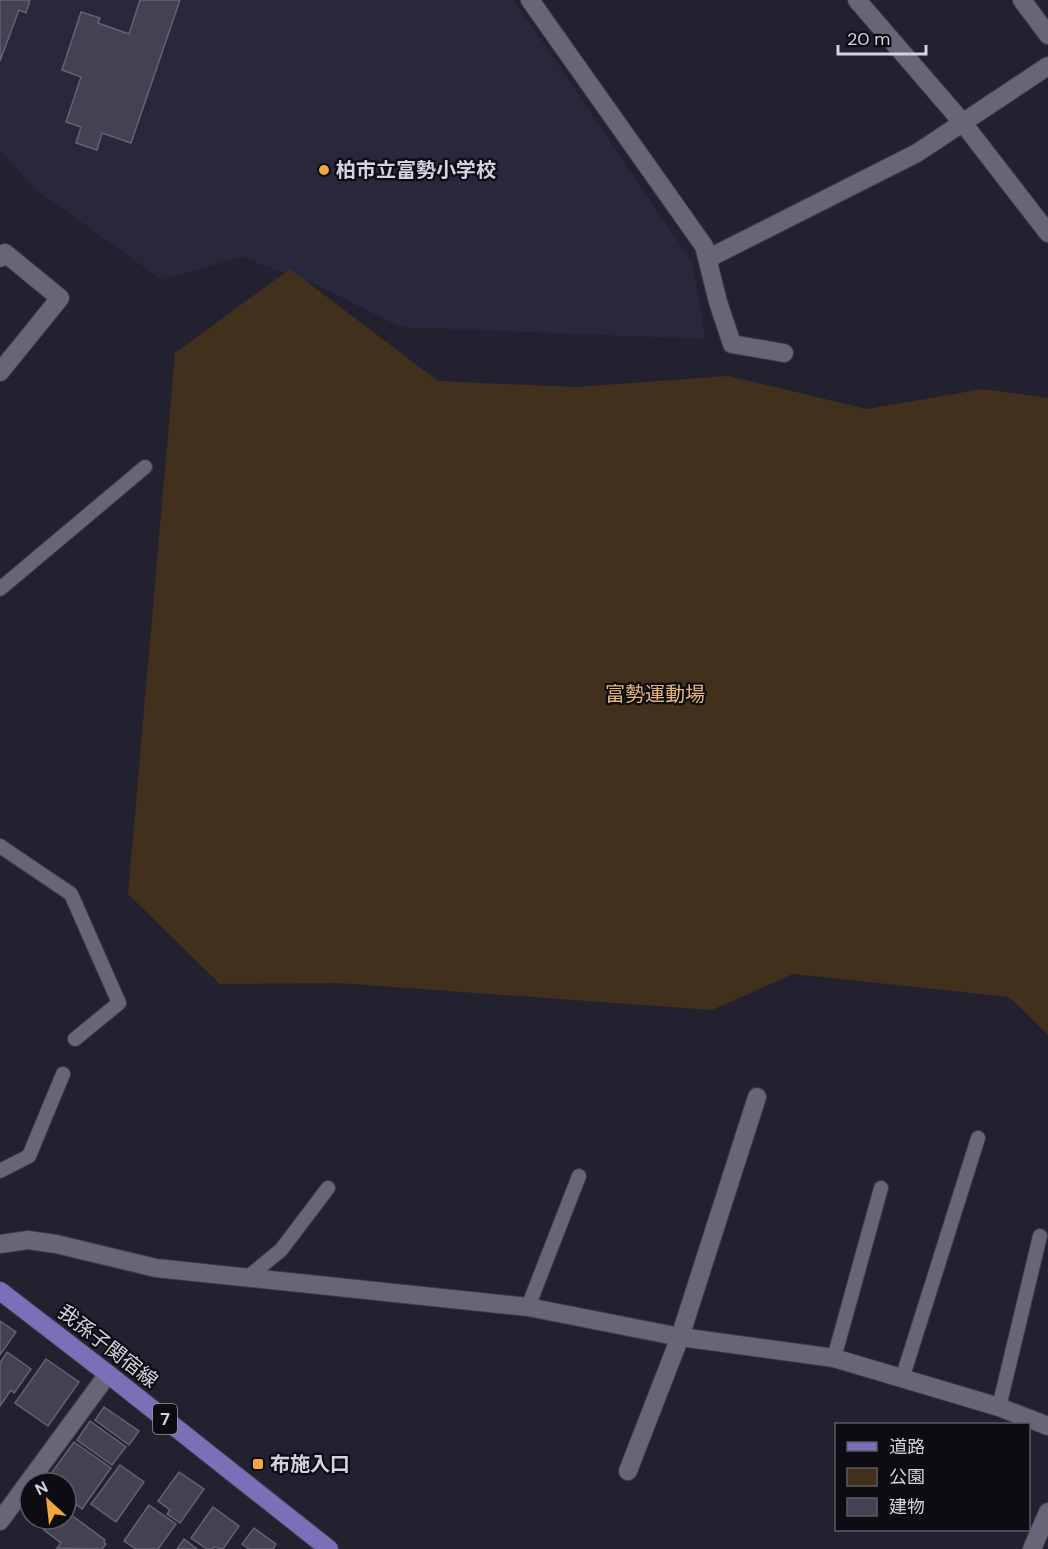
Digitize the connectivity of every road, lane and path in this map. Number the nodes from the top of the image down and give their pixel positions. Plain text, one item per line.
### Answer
1 (530, 0) edge
2 (857, 0) edge
3 (1022, 0) edge
4 (1048, 35) edge
5 (1048, 66) edge
6 (963, 123) junction
7 (1048, 232) edge
8 (0, 258) edge
9 (707, 259) junction
10 (784, 353) dead end
11 (0, 372) edge
12 (145, 467) dead end
13 (0, 589) edge
14 (0, 846) edge
15 (75, 1039) dead end
16 (63, 1074) dead end
17 (757, 1097) dead end
18 (978, 1138) dead end
19 (0, 1171) edge
20 (579, 1176) dead end
21 (328, 1188) dead end
22 (881, 1188) dead end
23 (1040, 1236) dead end
24 (0, 1244) edge
25 (248, 1277) junction
26 (0, 1291) edge
27 (528, 1307) junction
28 (680, 1337) junction
29 (834, 1358) junction
30 (108, 1374) junction
31 (902, 1379) junction
32 (999, 1407) junction
33 (1048, 1426) edge
34 (628, 1471) dead end
35 (1048, 1512) edge
36 (0, 1521) edge
37 (329, 1549) edge
38 (1032, 1549) edge

1 - 9 street
2 - 6 street
3 - 4 street
5 - 6 street
6 - 7 street
6 - 9 street
8 - 11 street
9 - 10 street
12 - 13 lane
14 - 15 lane
16 - 19 lane
17 - 28 street
18 - 31 lane
20 - 27 lane
21 - 25 lane
22 - 29 lane
23 - 32 lane
24 - 25 street
25 - 27 street
26 - 30 main road, 我孫子関宿線 / 7
27 - 28 street
28 - 29 street
28 - 34 street
29 - 31 street
30 - 36 street
30 - 37 main road, 我孫子関宿線 / 7
31 - 32 street
32 - 33 street
35 - 38 street

